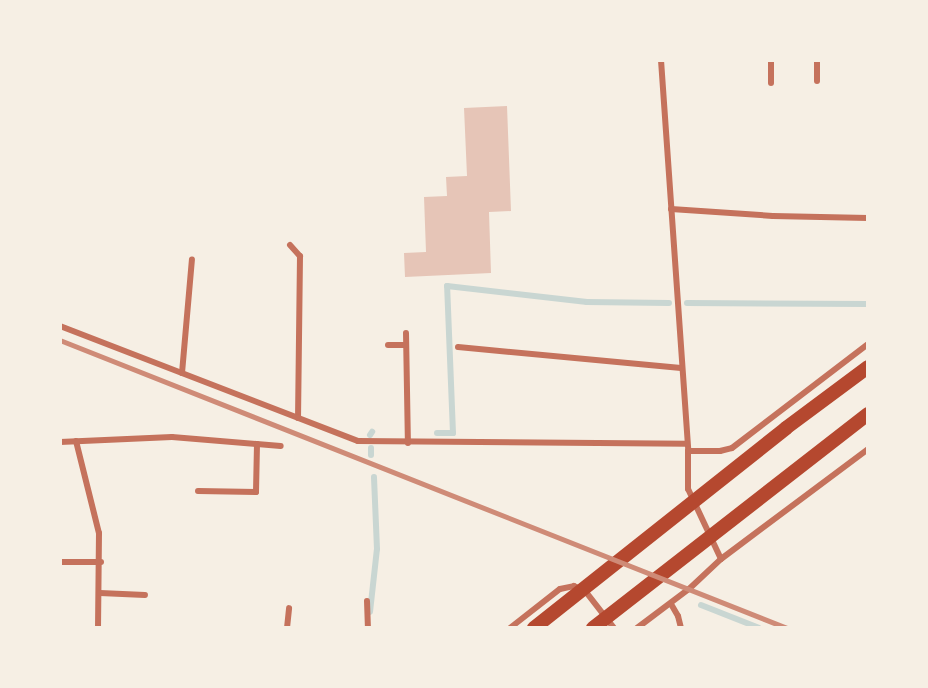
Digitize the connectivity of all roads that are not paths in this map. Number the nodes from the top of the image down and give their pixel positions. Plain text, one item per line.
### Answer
1 (661, 60) edge
2 (771, 60) edge
3 (817, 60) edge
4 (817, 81) dead end
5 (771, 83) dead end
6 (670, 209) junction
7 (868, 218) edge
8 (290, 245) dead end
9 (192, 259) dead end
10 (60, 326) edge
11 (406, 333) dead end
12 (868, 344) edge
13 (388, 345) dead end
14 (406, 345) junction
15 (458, 347) dead end
16 (868, 367) edge
17 (681, 368) junction
18 (182, 373) junction
19 (868, 414) edge
20 (298, 418) junction
21 (76, 441) junction
22 (60, 442) edge
23 (408, 443) junction
24 (257, 444) junction
25 (281, 446) dead end
26 (688, 448) junction
27 (868, 448) edge
28 (198, 491) dead end
29 (721, 559) junction
30 (60, 562) edge
31 (101, 562) junction
32 (100, 593) junction
33 (145, 595) dead end
34 (367, 601) dead end
35 (670, 604) junction
36 (289, 608) dead end
37 (98, 628) edge
38 (287, 628) edge
39 (368, 628) edge
40 (510, 628) edge
41 (534, 628) edge
42 (593, 628) edge
43 (614, 628) edge
44 (637, 628) edge
45 (681, 628) edge

1 - 6 street
2 - 5 street
3 - 4 street
6 - 7 street
6 - 17 street
8 - 20 street
9 - 18 street
10 - 18 street
11 - 14 street
12 - 26 street
13 - 14 street
14 - 23 street
15 - 17 street
16 - 41 highway
17 - 26 street
18 - 20 street
19 - 42 highway
20 - 23 street
21 - 22 street
21 - 24 street
21 - 31 street
23 - 26 street
24 - 25 street
24 - 28 street
26 - 29 street
27 - 29 street
29 - 35 street
30 - 31 street
31 - 32 street
32 - 33 street
32 - 37 street
34 - 39 street
35 - 44 street
35 - 45 street
36 - 38 street
40 - 43 street

